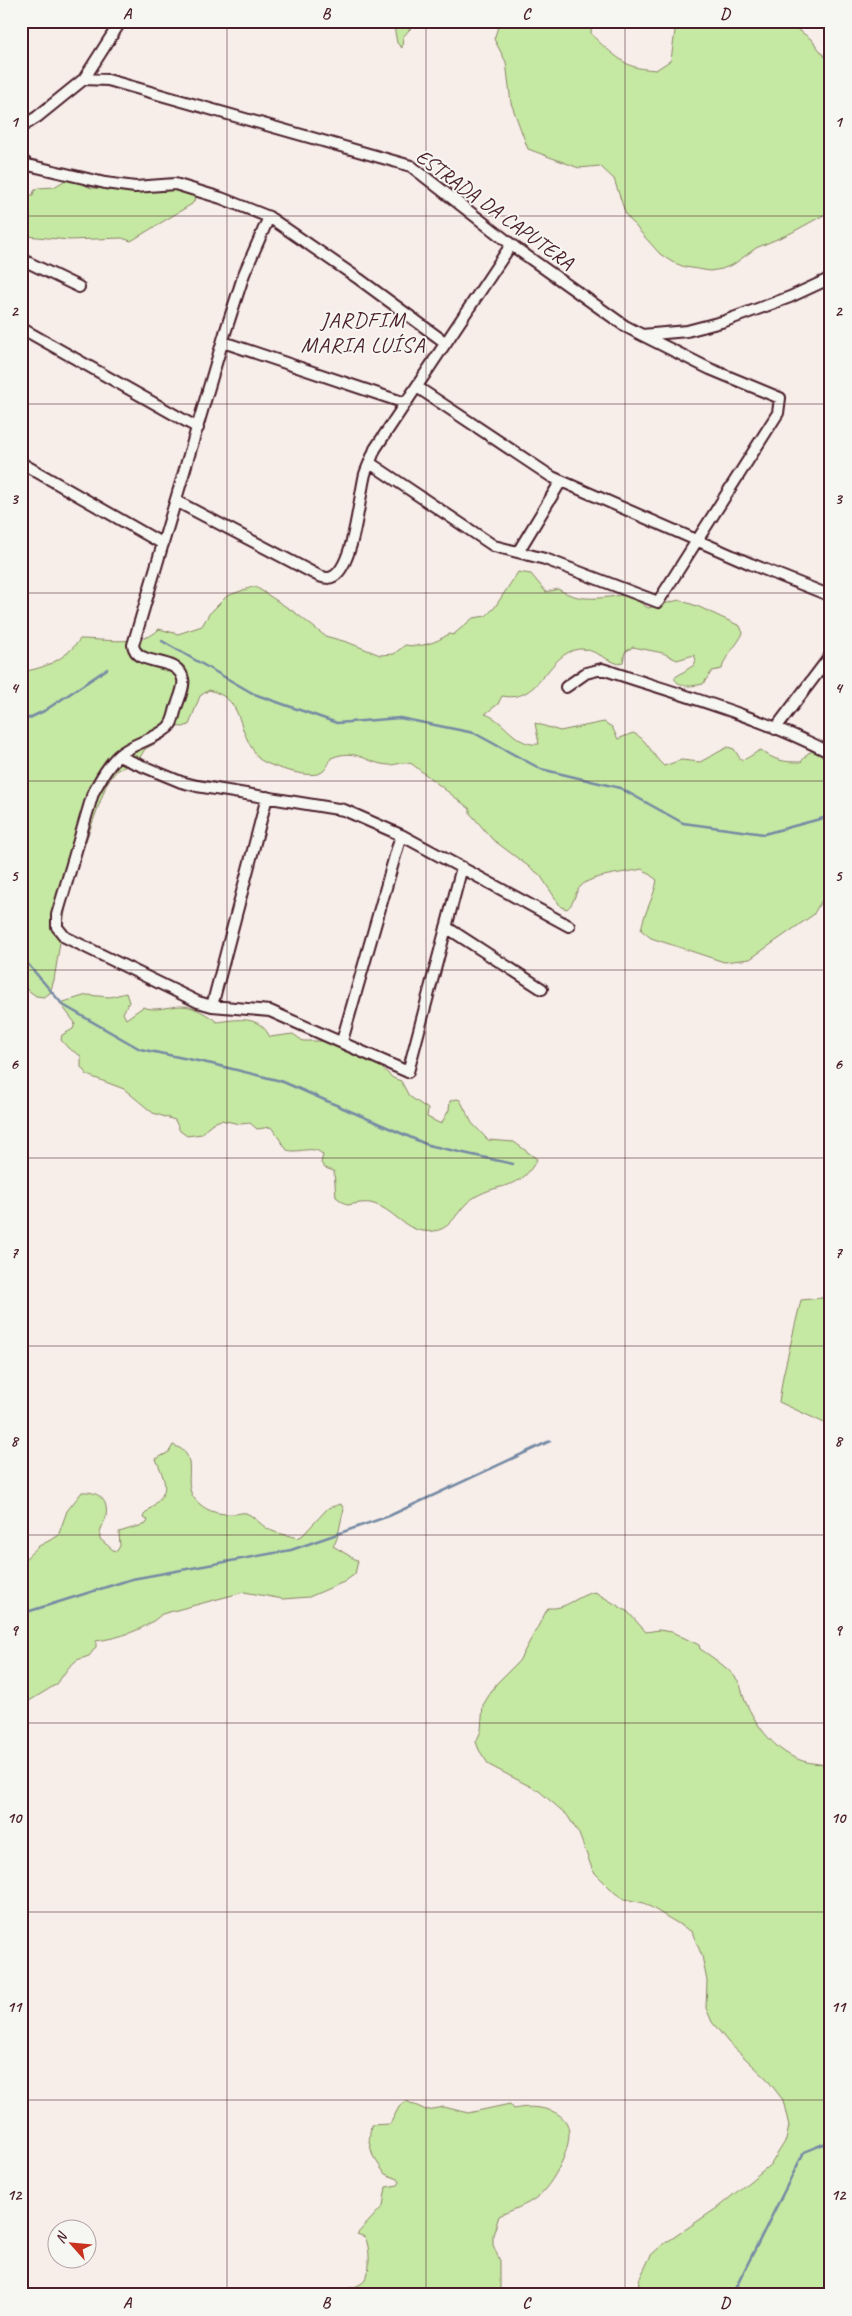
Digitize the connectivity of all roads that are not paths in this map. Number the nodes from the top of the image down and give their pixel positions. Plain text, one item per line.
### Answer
1 (121, 21) edge
2 (84, 78) junction
3 (21, 127) edge
4 (21, 159) edge
5 (269, 217) junction
6 (511, 244) junction
7 (21, 259) edge
8 (831, 278) edge
9 (79, 287) dead end
10 (21, 328) edge
11 (642, 335) junction
12 (223, 342) junction
13 (446, 343) junction
14 (417, 386) junction
15 (406, 403) junction
16 (198, 428) junction
17 (370, 463) junction
18 (22, 464) edge
19 (561, 481) junction
20 (176, 501) junction
21 (697, 541) junction
22 (163, 544) junction
23 (518, 552) junction
24 (831, 596) edge
25 (831, 655) edge
26 (566, 687) dead end
27 (776, 729) junction
28 (831, 753) edge
29 (118, 756) junction
30 (266, 797) junction
31 (401, 835) junction
32 (462, 867) junction
33 (569, 926) dead end
34 (446, 927) junction
35 (542, 989) dead end
36 (212, 1006) junction
37 (342, 1041) junction

1 - 2 street
2 - 3 street
2 - 6 street, ESTRADA DA CAPUTERA
4 - 5 street
5 - 12 street
5 - 13 street
6 - 11 street, ESTRADA DA CAPUTERA
6 - 13 street
7 - 9 street
8 - 11 street
10 - 16 street
11 - 21 street, ESTRADA DA CAPUTERA
12 - 15 street
12 - 16 street
13 - 14 street
14 - 15 street
14 - 19 street
15 - 17 street
16 - 20 street
17 - 20 street
17 - 23 street
18 - 22 street
19 - 21 street
19 - 23 street
20 - 22 street
21 - 23 street
21 - 24 street
22 - 29 street
25 - 27 street
26 - 27 street
27 - 28 street
29 - 30 street
29 - 36 street
30 - 31 street
30 - 36 street
31 - 32 street
31 - 37 street
32 - 33 street
32 - 34 street
34 - 35 street
34 - 37 street
36 - 37 street

